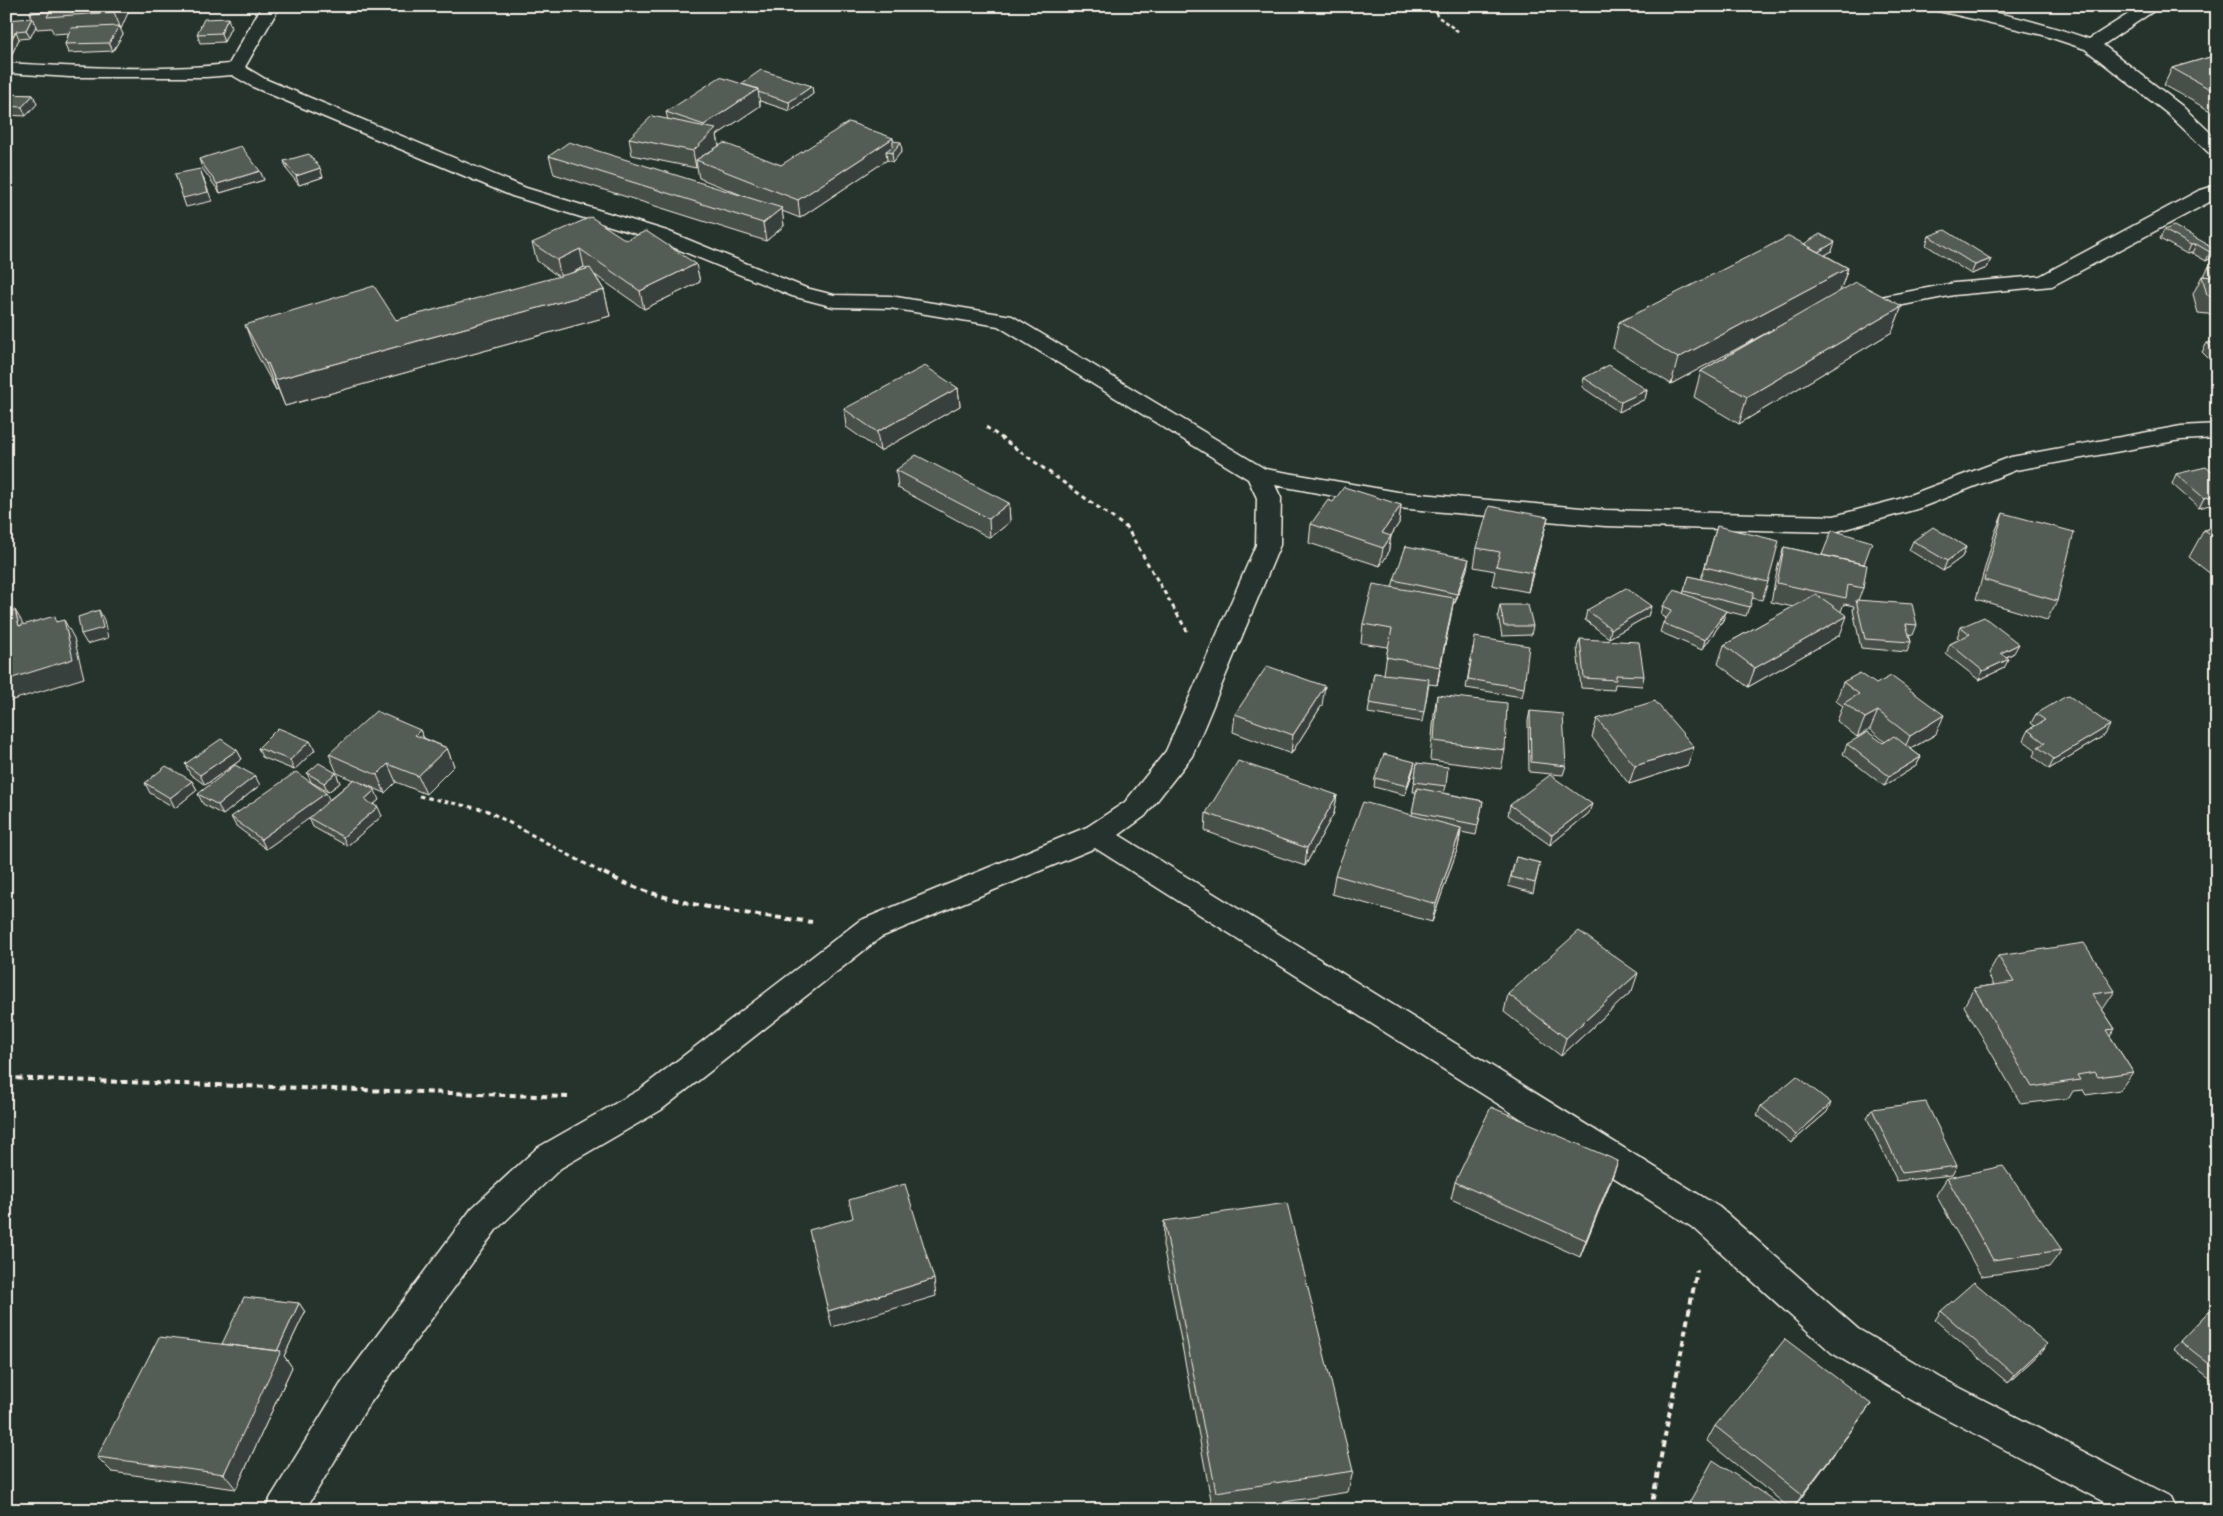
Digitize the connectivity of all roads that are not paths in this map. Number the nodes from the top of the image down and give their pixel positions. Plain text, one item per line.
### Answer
1 (270, 6) edge
2 (1940, 6) edge
3 (2153, 6) edge
4 (2091, 45) junction
5 (6, 68) edge
6 (235, 69) junction
7 (2217, 150) edge
8 (2217, 191) edge
9 (1883, 303) edge
10 (2217, 431) edge
11 (1258, 475) junction
12 (1097, 835) junction
13 (284, 1510) edge
14 (2158, 1510) edge

1 - 6 street
2 - 4 street
3 - 4 street
4 - 7 street
5 - 6 street
6 - 11 street
8 - 9 street
10 - 11 street
11 - 12 street
12 - 13 street
12 - 14 street

